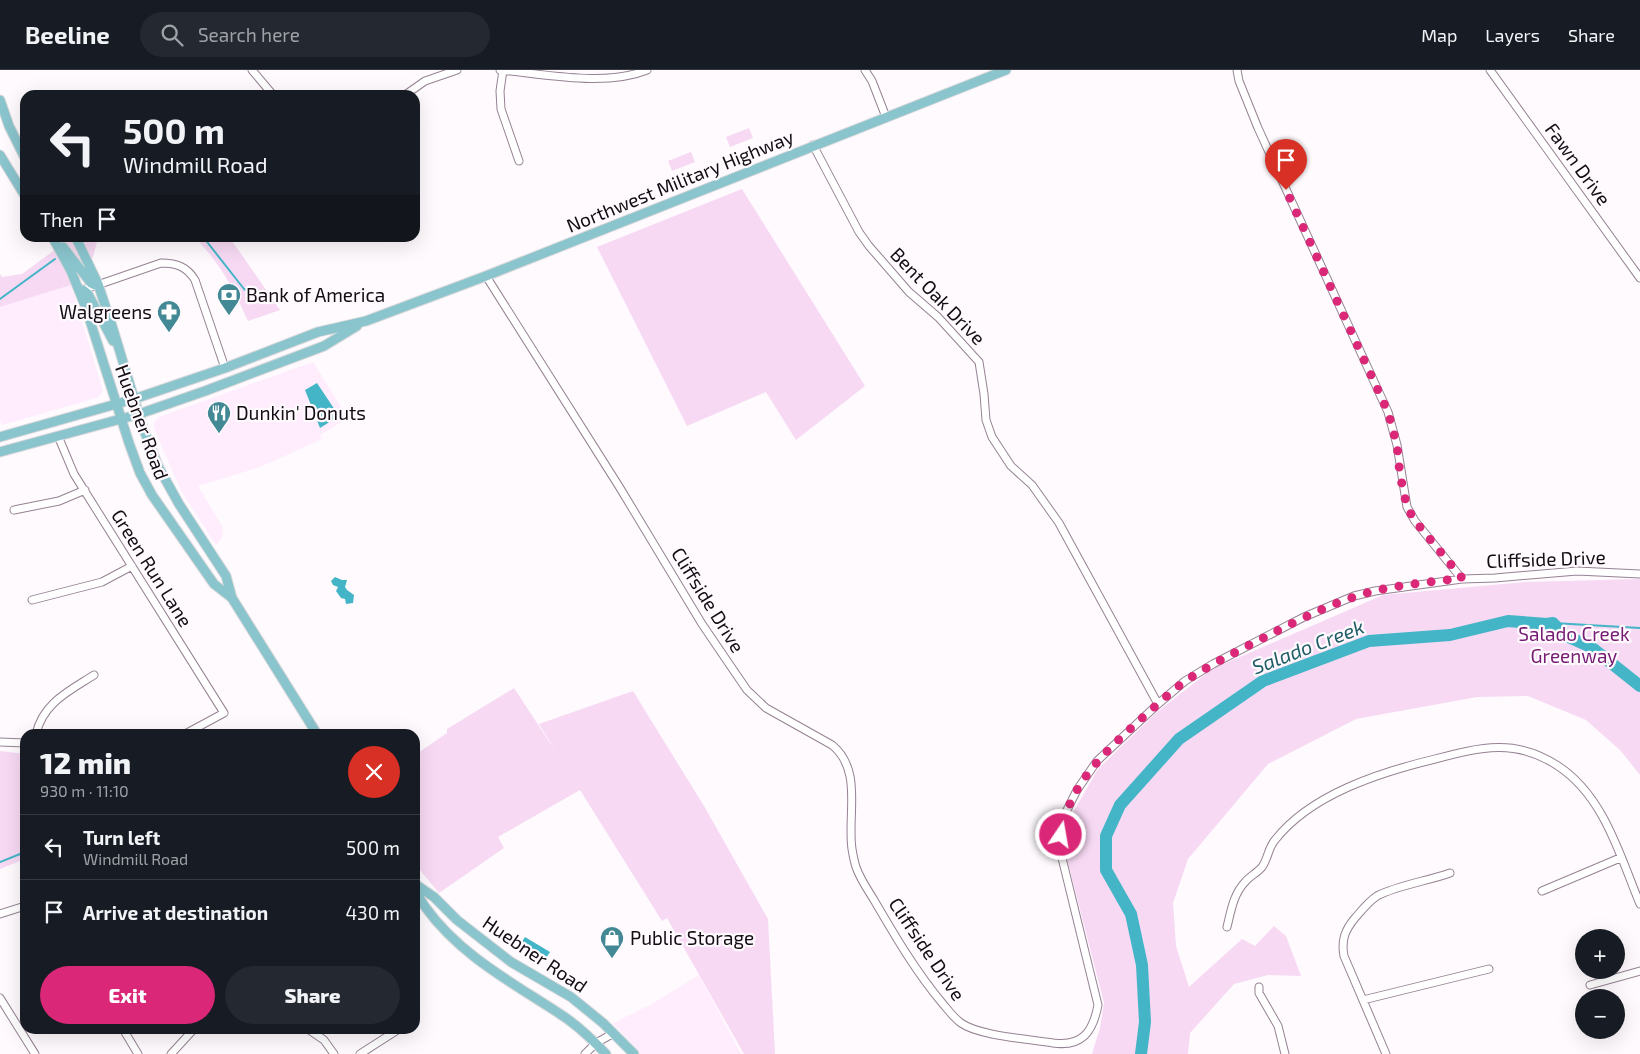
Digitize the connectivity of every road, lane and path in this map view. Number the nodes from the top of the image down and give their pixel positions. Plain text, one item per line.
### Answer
1 (252, 70) edge
2 (457, 70) edge
3 (502, 70) edge
4 (647, 70) edge
5 (866, 70) edge
6 (1006, 70) edge
7 (1237, 70) edge
8 (1490, 70) edge
9 (269, 90) edge
10 (412, 90) edge
11 (0, 100) edge
12 (886, 117) junction
13 (812, 145) junction
14 (20, 149) edge
15 (0, 155) edge
16 (519, 161) dead end
17 (20, 188) edge
18 (56, 242) edge
19 (57, 242) edge
20 (74, 242) edge
21 (78, 242) edge
22 (81, 250) junction
23 (486, 276) junction
24 (1640, 278) edge
25 (96, 285) junction
26 (80, 290) junction
27 (366, 321) junction
28 (121, 355) junction
29 (225, 368) junction
30 (134, 399) junction
31 (117, 404) junction
32 (139, 414) junction
33 (121, 419) junction
34 (0, 436) edge
35 (58, 436) junction
36 (0, 452) edge
37 (85, 490) junction
38 (14, 510) dead end
39 (206, 544) junction
40 (193, 554) junction
41 (132, 566) junction
42 (1640, 574) edge
43 (1462, 578) junction
44 (232, 598) junction
45 (32, 600) dead end
46 (94, 675) dead end
47 (1158, 704) junction
48 (38, 729) edge
49 (194, 729) edge
50 (314, 729) edge
51 (0, 742) edge
52 (20, 743) edge
53 (1620, 858) junction
54 (1450, 873) dead end
55 (420, 887) edge
56 (1542, 891) dead end
57 (420, 898) edge
58 (1640, 904) edge
59 (20, 908) edge
60 (0, 914) edge
61 (1227, 927) dead end
62 (490, 946) junction
63 (480, 960) junction
64 (1489, 969) dead end
65 (1640, 971) edge
66 (1590, 985) dead end
67 (1259, 987) dead end
68 (0, 998) edge
69 (1363, 1000) junction
70 (20, 1030) edge
71 (614, 1033) junction
72 (22, 1034) edge
73 (126, 1034) edge
74 (189, 1034) edge
75 (315, 1034) edge
76 (390, 1034) edge
77 (596, 1043) junction
78 (35, 1054) edge
79 (138, 1054) edge
80 (171, 1054) edge
81 (334, 1054) edge
82 (360, 1054) edge
83 (585, 1054) edge
84 (606, 1054) edge
85 (634, 1054) edge
86 (1285, 1054) edge
87 (1386, 1054) edge

1 - 9 street
2 - 10 street
3 - 4 street
3 - 16 street
5 - 12 street
6 - 12 main road, Northwest Military Highway
7 - 43 street
8 - 24 street, Fawn Drive
11 - 14 main road
12 - 13 main road, Northwest Military Highway
13 - 23 main road, Northwest Military Highway
13 - 47 street, Bent Oak Drive
15 - 17 main road
18 - 26 main road, Huebner Road
19 - 25 main road
20 - 22 main road
21 - 22 main road, Huebner Road
22 - 25 main road, Huebner Road
23 - 27 main road, Northwest Military Highway
23 - 47 street, Cliffside Drive
25 - 26 street
25 - 28 main road, Huebner Road
25 - 29 street
26 - 28 main road
26 - 31 main road, Huebner Road
27 - 29 main road, Northwest Military Highway
27 - 32 main road, Northwest Military Highway
28 - 30 main road, Huebner Road
29 - 30 main road, Northwest Military Highway
30 - 31 main road, Northwest Military Highway
30 - 32 main road, Huebner Road
31 - 33 main road, Huebner Road
31 - 34 main road, Northwest Military Highway
32 - 33 main road, Northwest Military Highway
32 - 39 main road, Huebner Road
33 - 35 main road, Northwest Military Highway
33 - 40 main road, Huebner Road
35 - 36 main road, Northwest Military Highway
35 - 37 street, Green Run Lane
37 - 38 street
37 - 41 street, Green Run Lane
39 - 40 main road
39 - 44 main road, Huebner Road
40 - 44 main road, Huebner Road
41 - 45 street
41 - 49 street, Green Run Lane
42 - 43 street, Cliffside Drive
43 - 47 street, Cliffside Drive
44 - 50 main road, Huebner Road
46 - 48 street
51 - 52 street
53 - 56 street
53 - 58 street
53 - 61 street
54 - 69 street
55 - 62 main road, Huebner Road
57 - 63 main road, Huebner Road
59 - 60 street
62 - 63 main road
62 - 71 main road, Huebner Road
63 - 77 main road, Huebner Road
64 - 69 street
65 - 66 street
67 - 86 street
68 - 70 street
69 - 87 street
71 - 77 street
71 - 85 main road, Huebner Road
72 - 78 street
73 - 79 street
74 - 80 street
75 - 81 street
76 - 82 street
77 - 83 street
77 - 84 main road, Huebner Road

